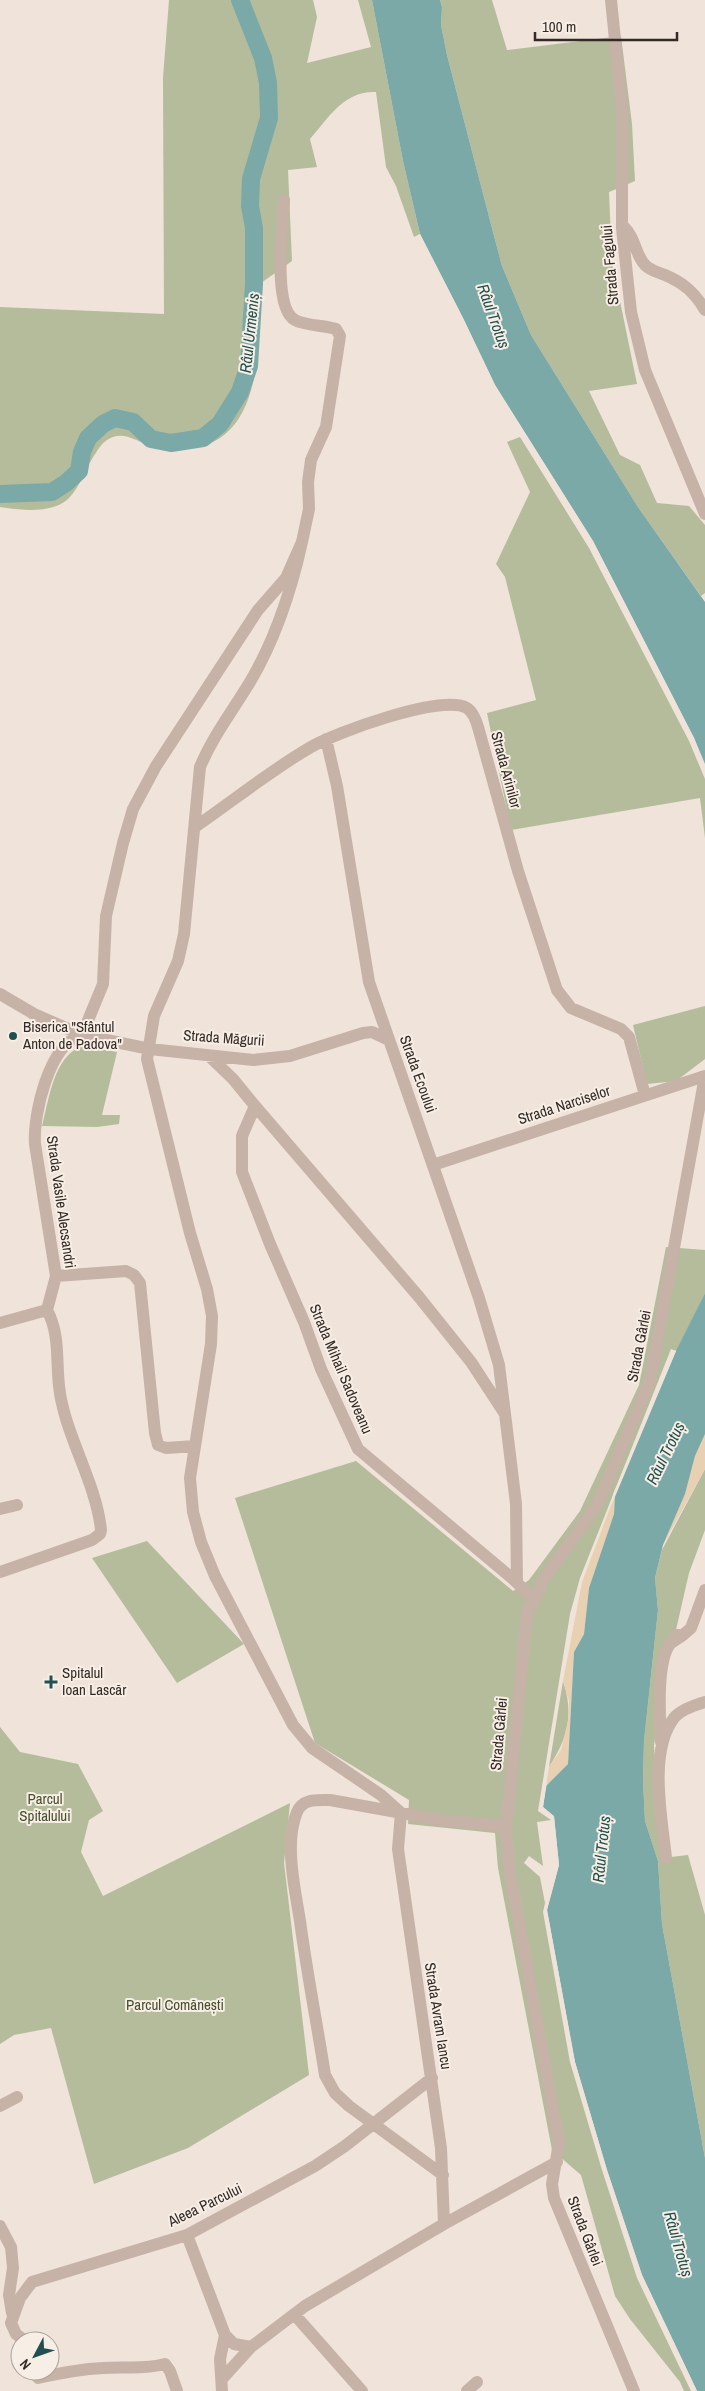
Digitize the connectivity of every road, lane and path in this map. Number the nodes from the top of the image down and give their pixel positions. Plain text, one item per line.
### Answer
1 (611, 0) edge
2 (284, 200) dead end
3 (622, 225) junction
4 (705, 310) edge
5 (705, 514) edge
6 (302, 542) junction
7 (326, 739) junction
8 (195, 827) junction
9 (0, 994) edge
10 (82, 1035) junction
11 (389, 1040) junction
12 (150, 1049) junction
13 (208, 1055) junction
14 (705, 1076) edge
15 (645, 1095) junction
16 (255, 1106) junction
17 (433, 1165) junction
18 (56, 1276) junction
19 (47, 1310) junction
20 (0, 1322) edge
21 (505, 1414) junction
22 (194, 1446) junction
23 (17, 1504) dead end
24 (0, 1509) edge
25 (0, 1572) edge
26 (517, 1583) junction
27 (705, 1590) edge
28 (534, 1599) junction
29 (705, 1702) edge
30 (661, 1748) junction
31 (401, 1813) junction
32 (506, 1826) junction
33 (666, 1858) dead end
34 (432, 2078) junction
35 (17, 2097) dead end
36 (0, 2106) edge
37 (373, 2124) junction
38 (557, 2162) junction
39 (443, 2175) junction
40 (444, 2224) junction
41 (0, 2226) edge
42 (188, 2235) junction
43 (12, 2313) junction
44 (294, 2314) junction
45 (15, 2331) edge
46 (225, 2335) junction
47 (251, 2347) junction
48 (60, 2372) edge
49 (478, 2382) dead end
50 (222, 2385) edge
51 (177, 2391) edge
52 (362, 2391) edge
53 (467, 2391) edge
54 (634, 2391) edge

1 - 3 street, Strada Fagului
2 - 6 street
3 - 4 street
3 - 5 street, Strada Fagului
6 - 8 street
6 - 10 street
7 - 8 street, Strada Arinilor
7 - 11 street, Strada Ecoului
7 - 15 street, Strada Arinilor
8 - 12 street
9 - 10 street, Strada Măgurii
10 - 12 street, Strada Măgurii
10 - 18 street, Strada Vasile Alecsandri
11 - 13 street, Strada Măgurii
11 - 17 street, Strada Ecoului
12 - 13 street, Strada Măgurii
12 - 22 street
13 - 16 street
14 - 15 street, Strada Narciselor
14 - 28 street, Strada Gârlei
15 - 17 street, Strada Narciselor
16 - 21 street
16 - 26 street, Strada Mihail Sadoveanu
17 - 21 street, Strada Ecoului
18 - 19 street, Strada Vasile Alecsandri
18 - 22 street
19 - 20 street
19 - 25 street
21 - 26 street
22 - 31 street
23 - 24 street
26 - 28 street, Strada Mihail Sadoveanu
27 - 30 street
28 - 32 street, Strada Gârlei
29 - 30 street
30 - 33 street
31 - 32 street
31 - 34 street, Strada Avram Iancu
31 - 37 street
32 - 38 street, Strada Gârlei
34 - 37 street, Aleea Parcului
34 - 39 street, Strada Avram Iancu
35 - 36 street
37 - 39 street
37 - 42 street, Aleea Parcului
38 - 40 street
38 - 54 street, Strada Gârlei
39 - 40 street, Strada Avram Iancu
40 - 44 street
41 - 43 street
42 - 43 street, Aleea Parcului
42 - 46 street
43 - 45 street
44 - 47 street
44 - 52 street
46 - 47 street
46 - 50 street
47 - 50 street
48 - 51 street
49 - 53 street

